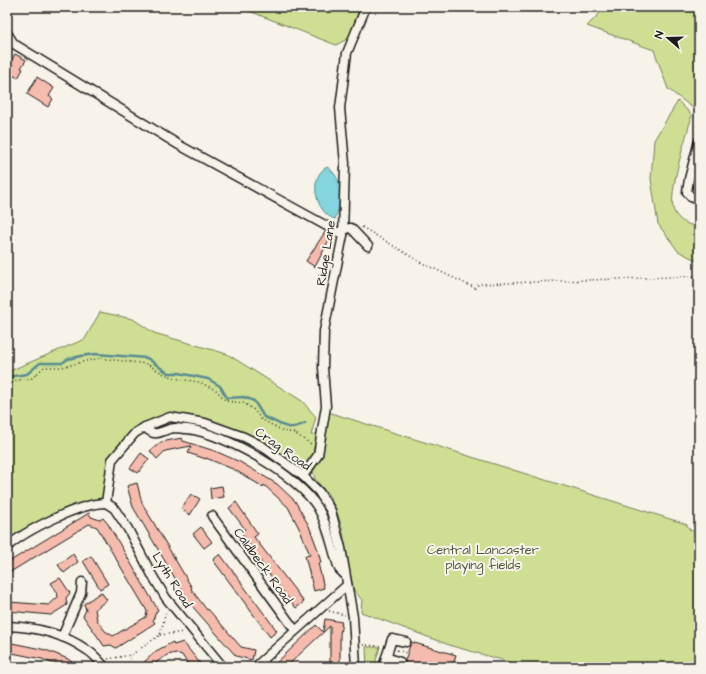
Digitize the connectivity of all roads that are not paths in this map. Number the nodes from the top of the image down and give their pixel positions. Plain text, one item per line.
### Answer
1 (366, 7) edge
2 (7, 33) edge
3 (699, 141) edge
4 (699, 200) edge
5 (344, 232) junction
6 (368, 246) dead end
7 (145, 427) junction
8 (303, 476) junction
9 (106, 503) junction
10 (212, 516) dead end
11 (7, 547) edge
12 (345, 576) junction
13 (82, 582) dead end
14 (347, 585) junction
15 (7, 626) edge
16 (295, 630) junction
17 (62, 637) junction
18 (406, 642) dead end
19 (386, 657) junction
20 (400, 662) dead end
21 (104, 665) edge
22 (223, 667) edge
23 (255, 667) edge
24 (356, 667) edge
25 (383, 667) edge

1 - 5 street, Ridge Lane
2 - 5 street
3 - 4 street
5 - 6 street
5 - 8 street, Ridge Lane
7 - 8 street, Crag Road
7 - 9 street, Crag Road
7 - 12 street, Crag Road
8 - 12 street, Crag Road
9 - 11 street
9 - 22 street, Lyth Road
10 - 16 street, Caldbeck Road
12 - 14 street, Crag Road
13 - 17 street
14 - 16 street
14 - 24 street, Crag Road
15 - 17 street
16 - 23 street
17 - 21 street
18 - 19 street
19 - 20 street
19 - 25 street

